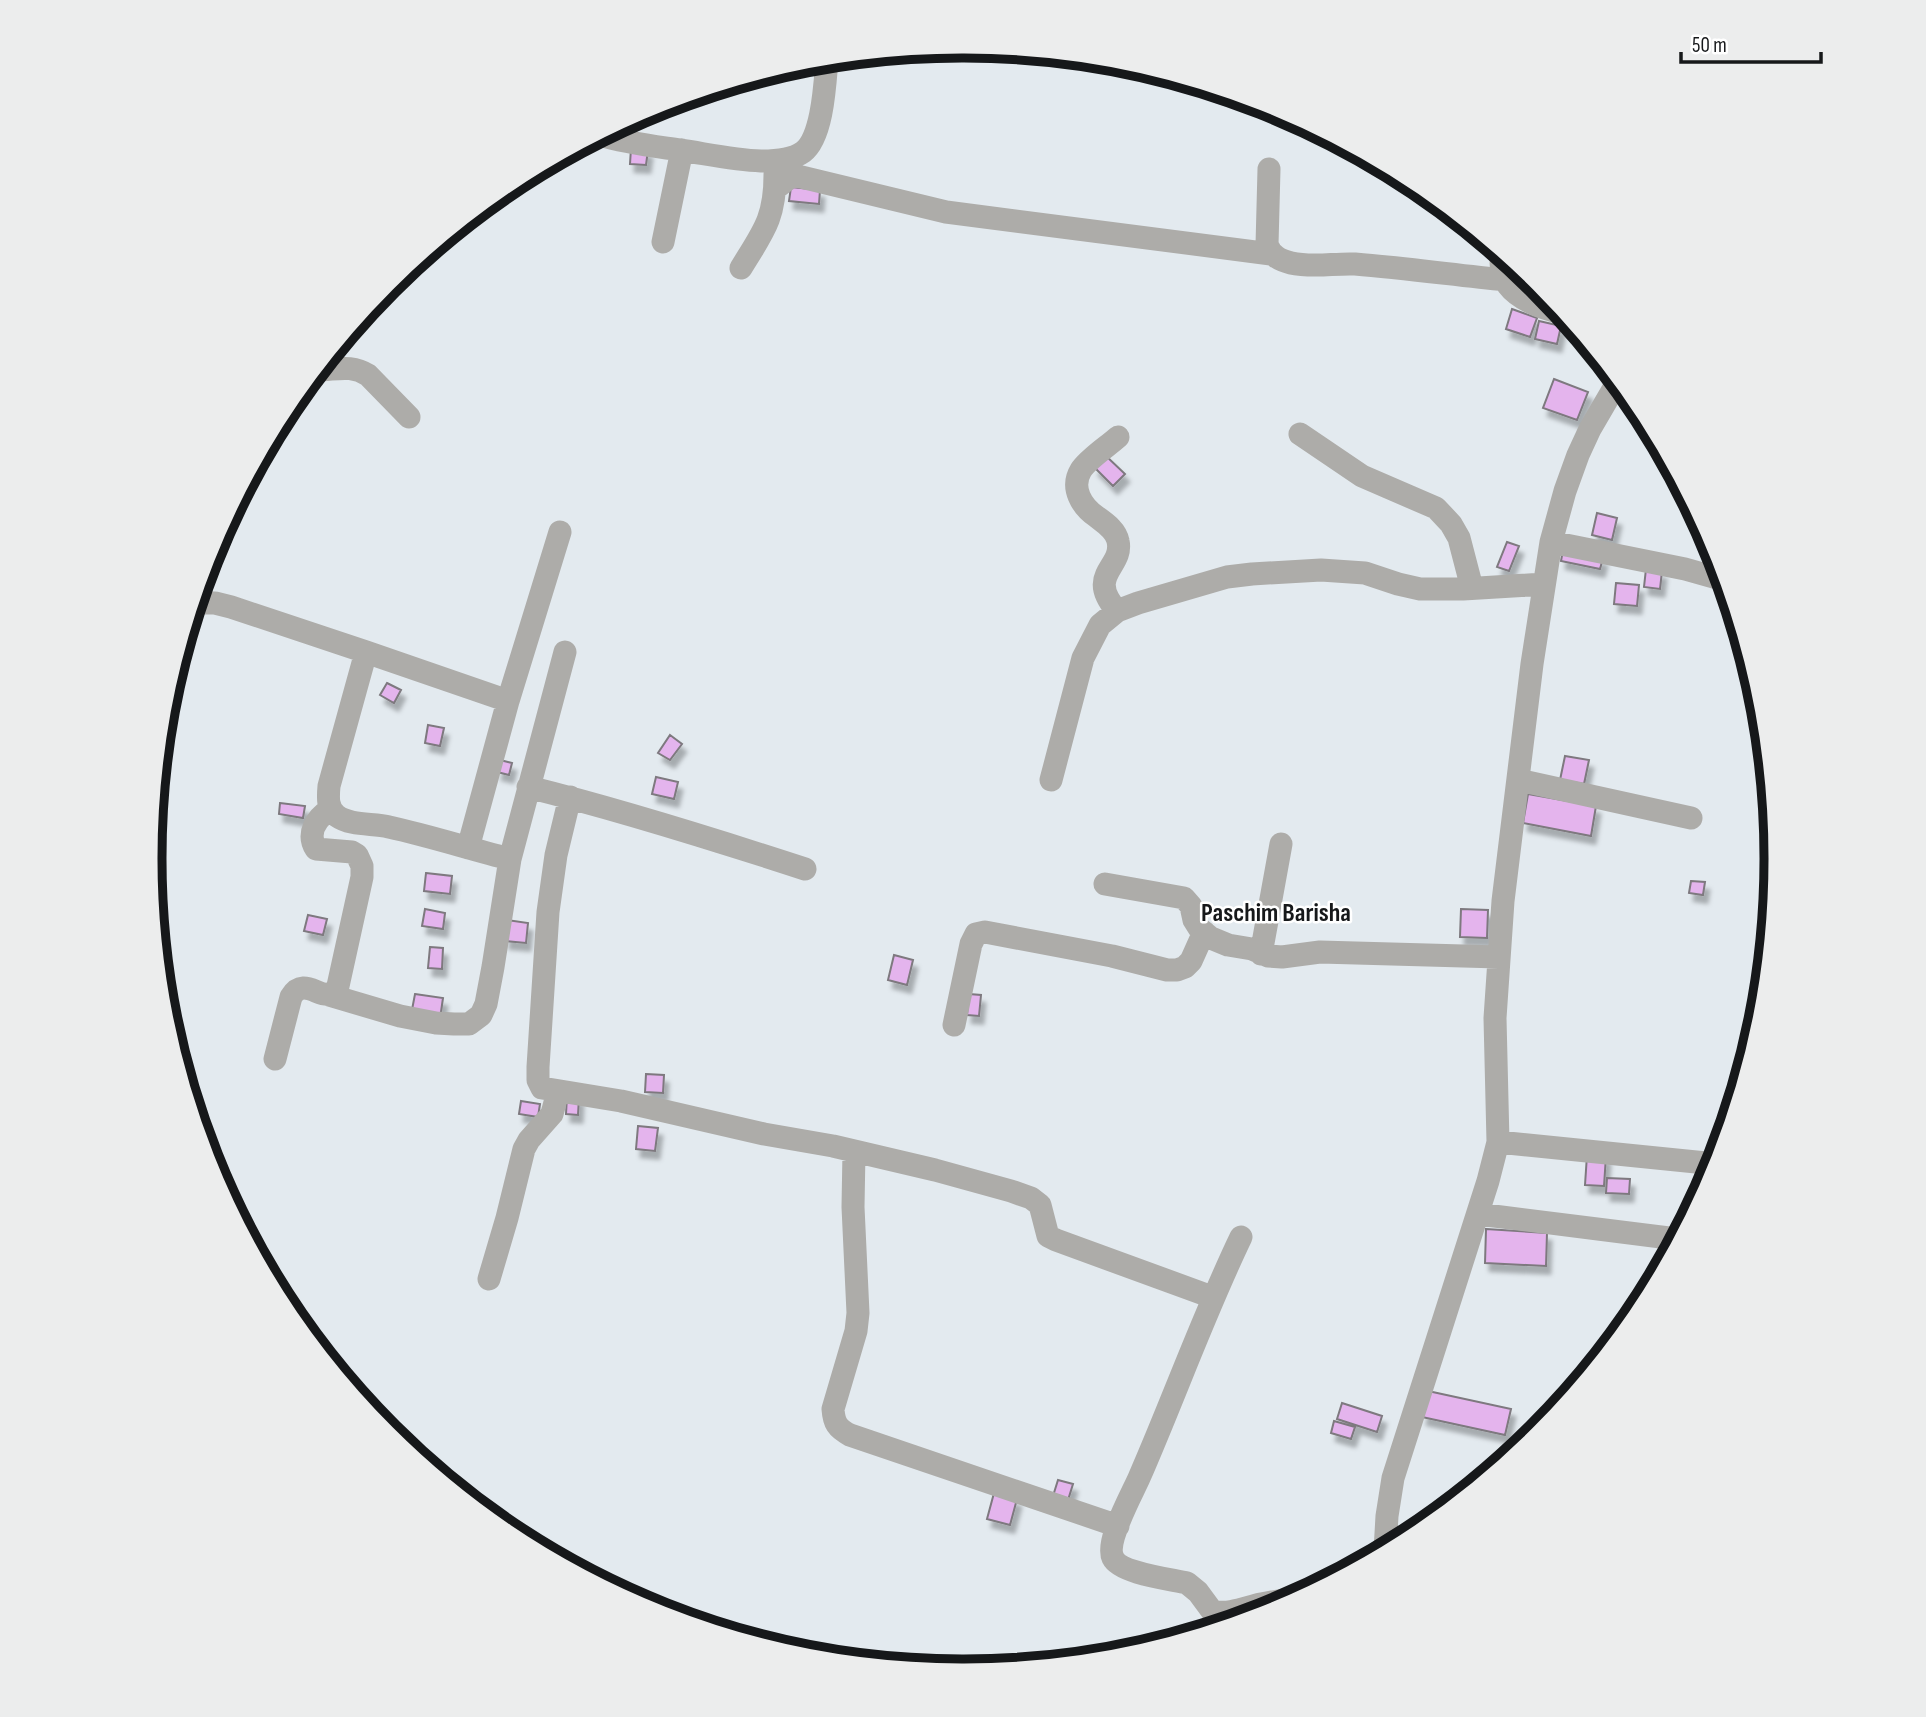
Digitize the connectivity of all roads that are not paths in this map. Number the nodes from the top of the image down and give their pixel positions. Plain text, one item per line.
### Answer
1 (826, 70) edge
2 (613, 138) edge
3 (681, 150) junction
4 (774, 160) junction
5 (1269, 169) dead end
6 (775, 189) junction
7 (663, 242) dead end
8 (1271, 254) junction
9 (1502, 266) edge
10 (741, 268) dead end
11 (1505, 280) junction
12 (1542, 306) edge
13 (330, 368) edge
14 (1612, 391) edge
15 (409, 417) dead end
16 (1300, 434) dead end
17 (1118, 437) dead end
18 (561, 532) dead end
19 (1550, 542) junction
20 (1712, 577) edge
21 (1544, 583) junction
22 (1472, 588) junction
23 (204, 603) edge
24 (1117, 611) junction
25 (366, 652) junction
26 (565, 652) dead end
27 (508, 701) junction
28 (1051, 780) dead end
29 (1518, 780) junction
30 (528, 787) junction
31 (570, 797) junction
32 (330, 809) junction
33 (1691, 818) dead end
34 (1281, 844) dead end
35 (468, 848) junction
36 (510, 859) junction
37 (805, 869) dead end
38 (1105, 884) dead end
39 (1204, 932) junction
40 (1261, 954) junction
41 (1499, 957) junction
42 (329, 995) junction
43 (954, 1025) dead end
44 (275, 1059) dead end
45 (558, 1091) junction
46 (1498, 1142) junction
47 (854, 1151) junction
48 (1704, 1163) edge
49 (1478, 1214) junction
50 (1241, 1237) dead end
51 (1668, 1237) edge
52 (489, 1279) dead end
53 (1212, 1297) junction
54 (1118, 1526) junction
55 (1386, 1538) edge
56 (1231, 1613) edge

1 - 4 street
2 - 3 street
3 - 4 street
3 - 7 street
4 - 6 street
5 - 8 street
6 - 8 street
6 - 10 street
8 - 11 street
9 - 11 street
11 - 12 street
13 - 15 street
14 - 19 street
16 - 22 street
17 - 24 street
18 - 27 street
19 - 20 street
19 - 21 street
21 - 22 street
21 - 29 street
22 - 24 street
23 - 25 street
24 - 28 street
25 - 27 street
25 - 32 street
26 - 30 street
27 - 35 street
29 - 33 street
29 - 41 street
30 - 31 street
30 - 36 street
31 - 37 street
31 - 45 street
32 - 35 street
32 - 42 street
34 - 40 street
35 - 36 street
36 - 42 street
38 - 39 street
39 - 40 street
39 - 43 street
40 - 41 street
41 - 46 street
42 - 44 street
45 - 47 street
45 - 52 street
46 - 48 street
46 - 49 street
47 - 53 street
47 - 54 street
49 - 51 street
49 - 55 street
50 - 53 street
53 - 54 street
54 - 56 street

